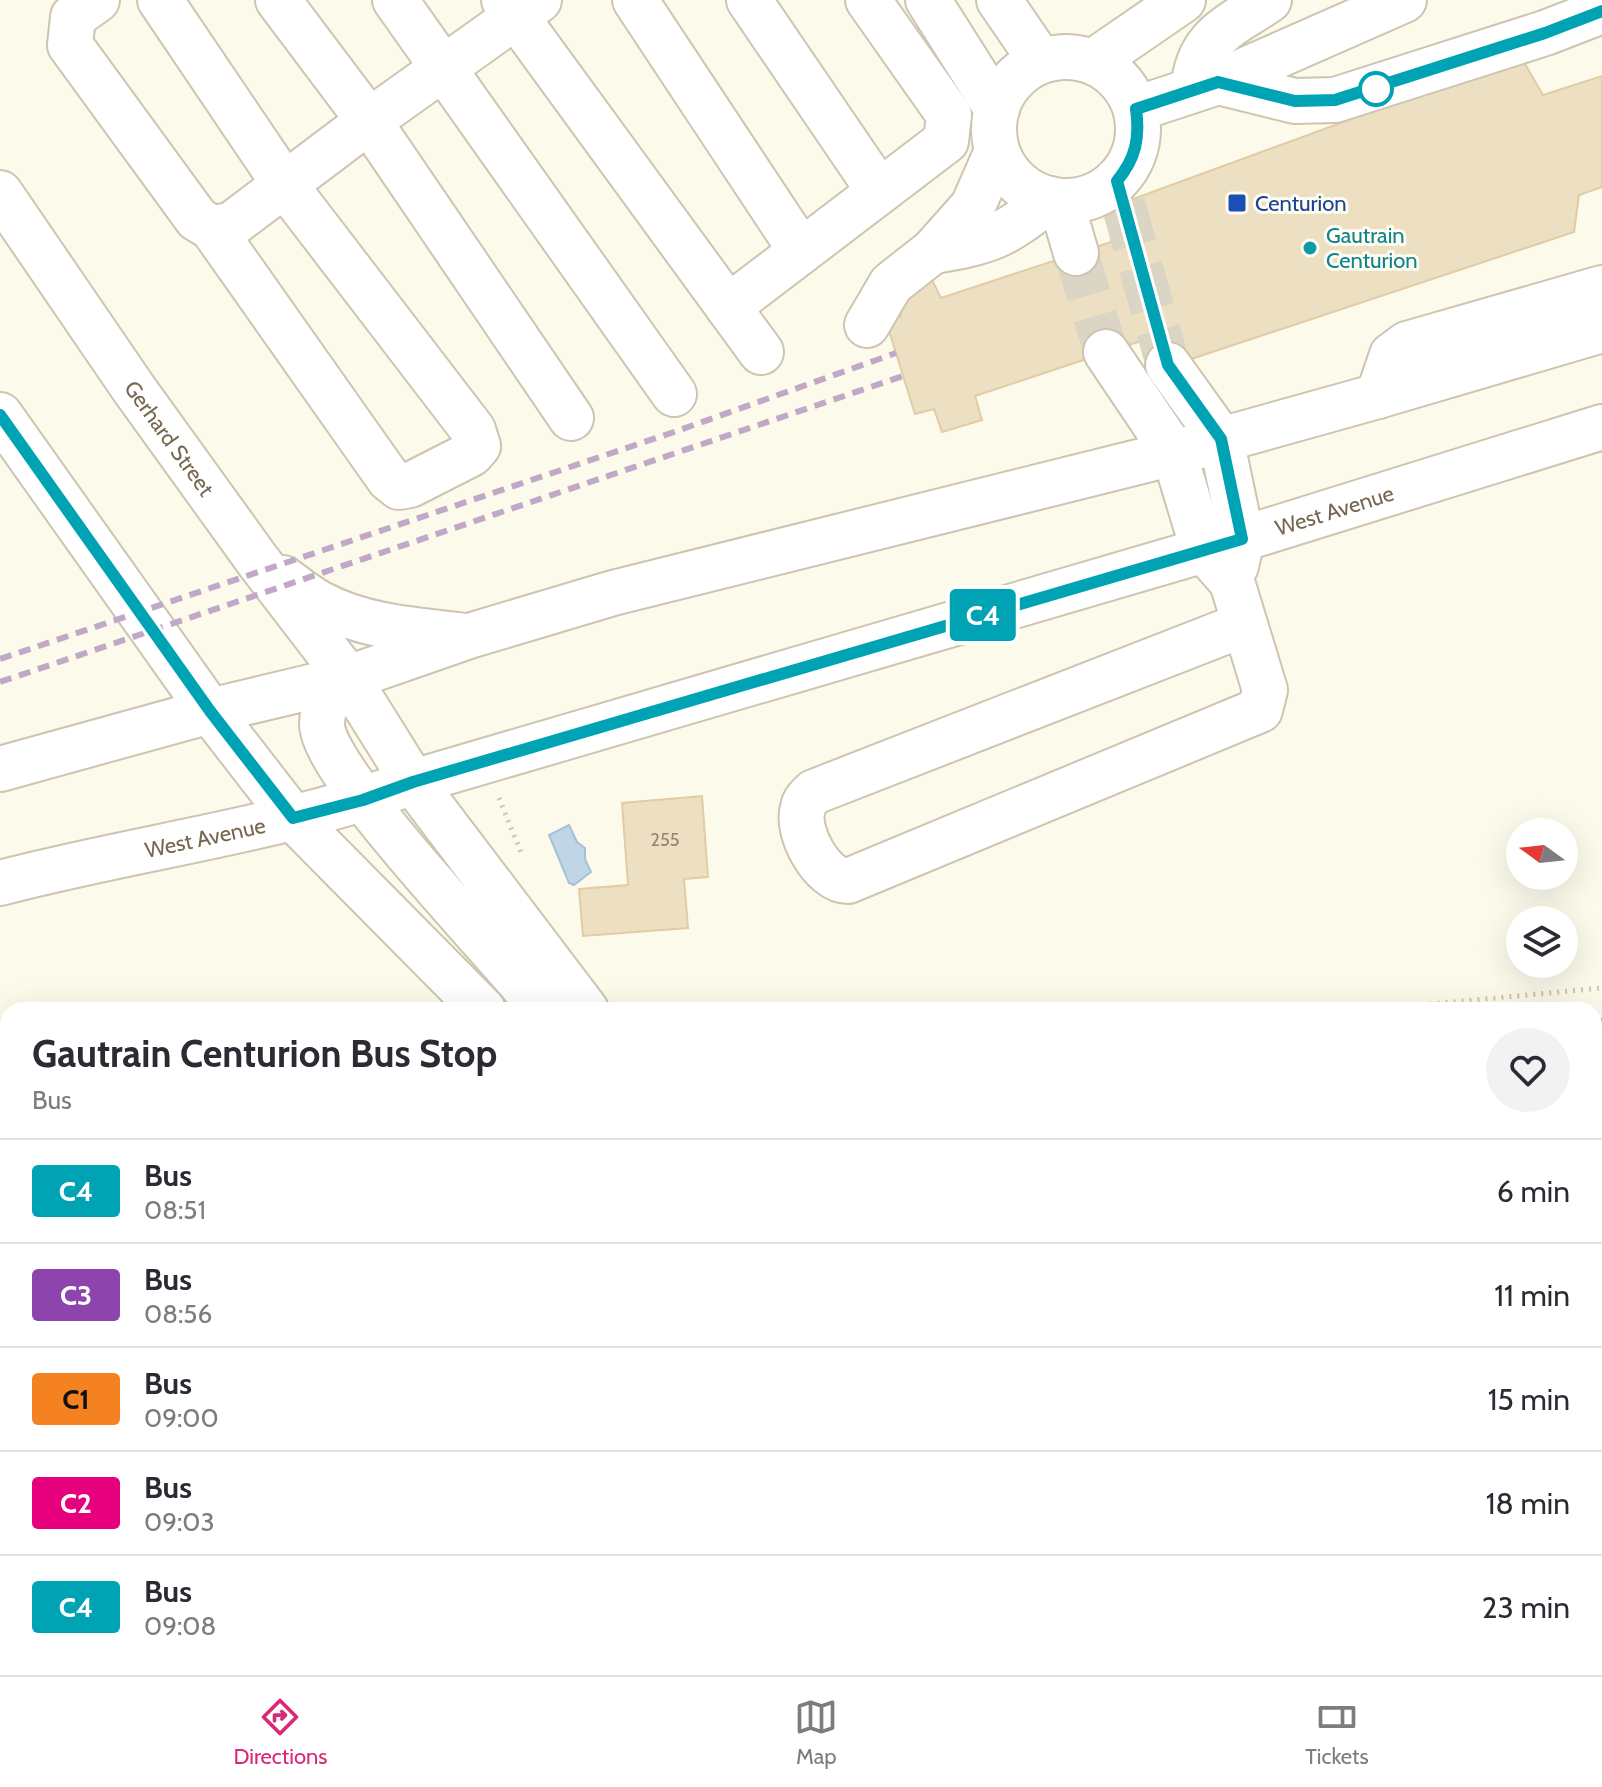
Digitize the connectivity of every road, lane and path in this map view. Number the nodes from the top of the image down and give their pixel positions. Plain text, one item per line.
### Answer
1 (97, 0) edge
2 (160, 0) edge
3 (278, 0) edge
4 (395, 0) edge
5 (635, 0) edge
6 (749, 0) edge
7 (868, 0) edge
8 (928, 0) edge
9 (999, 0) edge
10 (1126, 0) edge
11 (1183, 0) edge
12 (1269, 0) edge
13 (1404, 0) edge
14 (520, 5) edge
15 (1602, 11) edge
16 (1040, 60) junction
17 (1102, 60) junction
18 (444, 68) junction
19 (1206, 86) junction
20 (1136, 109) junction
21 (369, 121) junction
22 (997, 130) junction
23 (285, 185) junction
24 (879, 191) junction
25 (0, 193) edge
26 (1055, 201) junction
27 (212, 228) junction
28 (801, 251) junction
29 (933, 251) junction
30 (1076, 253) tunnel mouth
31 (1602, 288) edge
32 (728, 307) junction
33 (867, 325) dead end
34 (1602, 330) edge
35 (761, 352) dead end
36 (1106, 352) tunnel mouth
37 (1168, 365) tunnel mouth
38 (674, 394) dead end
39 (1378, 396) junction
40 (0, 415) edge
41 (571, 418) dead end
42 (1602, 427) edge
43 (1221, 439) junction
44 (1174, 453) junction
45 (1222, 544) junction
46 (258, 561) junction
47 (1245, 624) junction
48 (469, 636) junction
49 (348, 678) junction
50 (210, 711) junction
51 (0, 769) edge
52 (413, 782) junction
53 (497, 793) dead end
54 (363, 800) junction
55 (293, 818) junction
56 (524, 861) dead end
57 (0, 883) edge
58 (1602, 988) edge
59 (475, 1002) edge
60 (536, 1002) edge
61 (580, 1002) edge
62 (1452, 1002) edge

1 - 27 street
2 - 23 street
3 - 21 street
4 - 18 street
5 - 28 street
6 - 24 street
7 - 24 street
8 - 22 street
9 - 16 street
10 - 17 street
11 - 17 street
12 - 19 street
13 - 19 street
14 - 18 street
14 - 32 street
15 - 19 street
16 - 17 street
16 - 22 street
17 - 20 street
18 - 21 street
18 - 38 street
19 - 20 street
20 - 26 street
21 - 23 street
21 - 41 street
22 - 26 street
22 - 29 street
23 - 27 street
23 - 27 street
24 - 28 street
25 - 46 street, Gerhard Street
26 - 29 street
26 - 30 street
28 - 32 street
29 - 33 street
31 - 39 street
32 - 35 street
34 - 39 street
36 - 44 street
37 - 43 street
39 - 43 street
40 - 50 street
42 - 45 street, West Avenue
43 - 44 street
43 - 45 street
44 - 45 street
44 - 48 street
45 - 47 street
45 - 52 street, West Avenue
46 - 48 street
46 - 49 street, Gerhard Street
47 - 47 street
48 - 49 street
49 - 50 street
49 - 52 street, Gerhard Street
49 - 54 street
50 - 51 street
50 - 55 street
52 - 54 street, West Avenue
52 - 61 street, Gerhard Street
53 - 56 path
54 - 55 street, West Avenue
54 - 60 street
55 - 57 street, West Avenue
55 - 59 street
58 - 62 path

